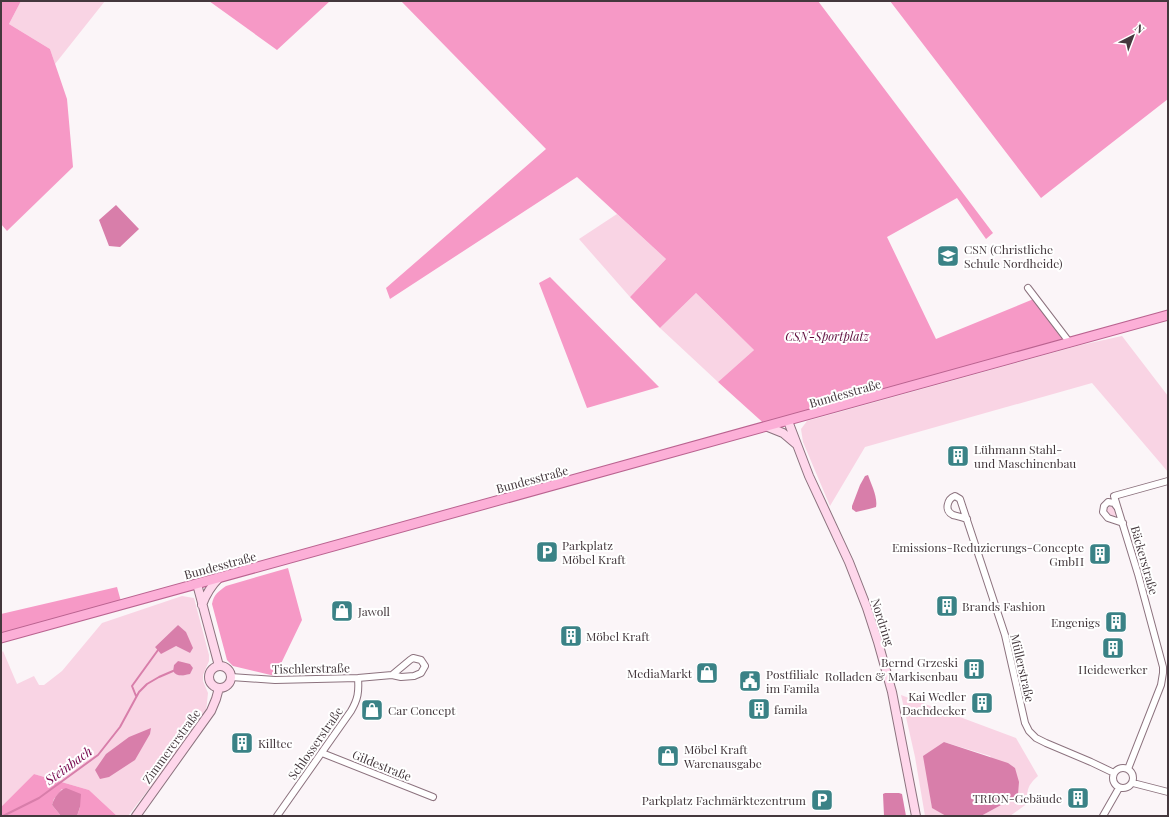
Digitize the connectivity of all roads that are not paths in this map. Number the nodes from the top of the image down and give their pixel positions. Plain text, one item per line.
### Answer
1 (1028, 288) dead end
2 (1168, 315) edge
3 (1070, 343) junction
4 (792, 420) junction
5 (768, 426) junction
6 (797, 444) junction
7 (1168, 481) edge
8 (1119, 509) junction
9 (966, 519) dead end
10 (1123, 523) junction
11 (219, 578) junction
12 (197, 584) junction
13 (202, 605) junction
14 (1, 638) edge
15 (219, 666) junction
16 (1166, 672) edge
17 (392, 675) junction
18 (231, 677) junction
19 (358, 678) junction
20 (219, 688) junction
21 (322, 753) junction
22 (1128, 769) junction
23 (1114, 773) junction
24 (1133, 783) junction
25 (1119, 788) junction
26 (1168, 792) edge
27 (433, 797) dead end
28 (136, 816) edge
29 (277, 816) edge
30 (916, 816) edge
31 (1103, 816) edge

1 - 3 street
2 - 3 main road, Bundesstraße
3 - 4 main road, Bundesstraße
4 - 5 main road, Bundesstraße
4 - 6 street, Nordring
5 - 6 street
5 - 11 main road, Bundesstraße
6 - 30 street, Nordring
7 - 8 street, Bäckerstraße
8 - 10 street, Bäckerstraße
8 - 10 street, Bäckerstraße
9 - 23 street, Müllerstraße
10 - 16 street, Bäckerstraße
11 - 12 main road, Bundesstraße
11 - 13 street
12 - 13 street
12 - 14 main road, Bundesstraße
13 - 15 street
15 - 18 street
15 - 20 street
16 - 22 street, Bäckerstraße
17 - 17 street, Tischlerstraße
17 - 19 street, Tischlerstraße
18 - 19 street, Tischlerstraße
18 - 20 street, Zimmererstraße
19 - 21 street, Schlosserstraße
20 - 28 street, Zimmererstraße
21 - 27 street, Gildestraße
21 - 29 street, Schlosserstraße
22 - 23 street
22 - 24 street
23 - 25 street
24 - 25 street
24 - 26 street
25 - 31 street

